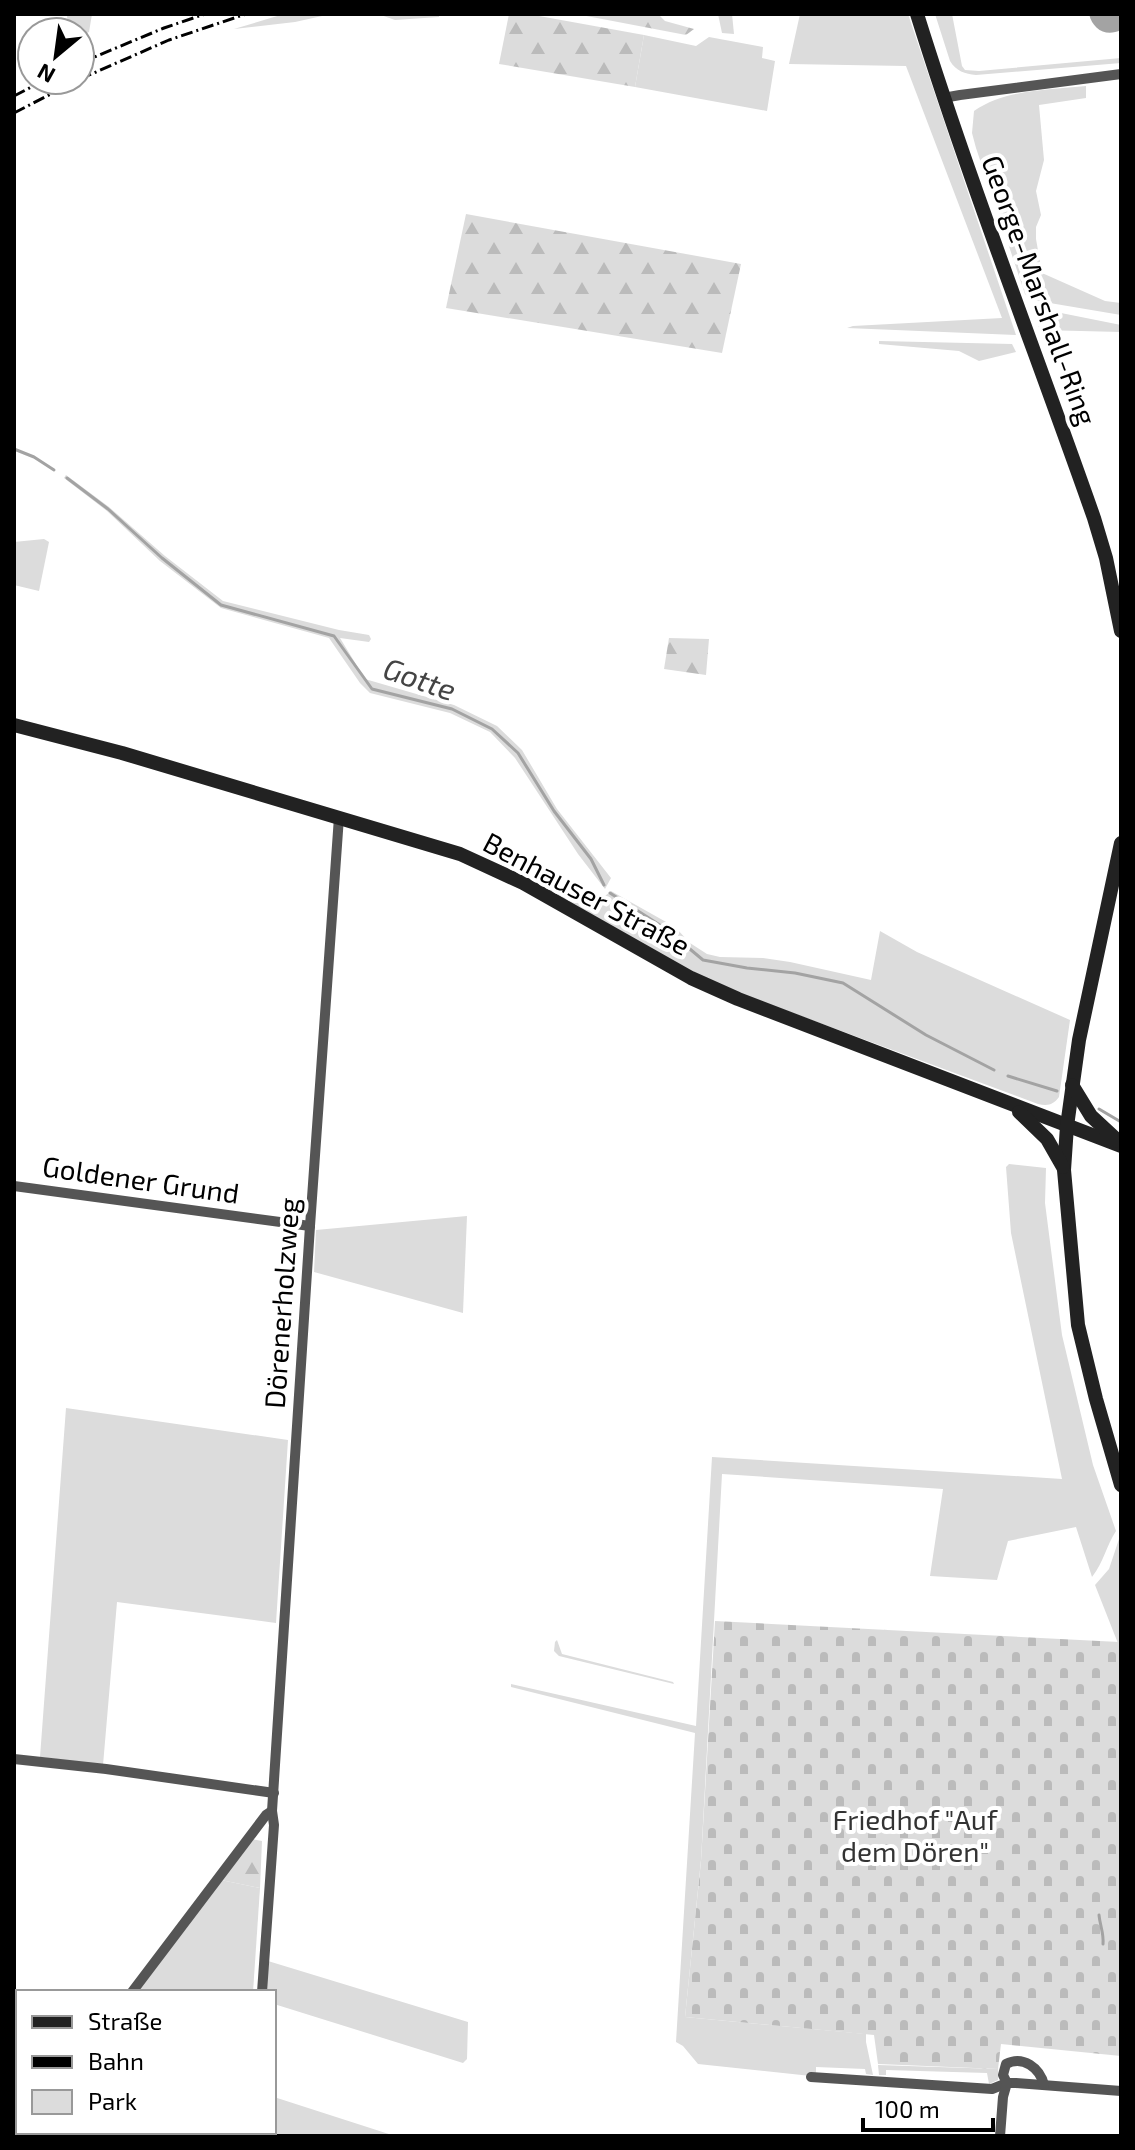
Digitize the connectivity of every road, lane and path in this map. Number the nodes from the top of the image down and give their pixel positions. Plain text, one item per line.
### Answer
1 (917, 14) edge
2 (1121, 74) edge
3 (943, 98) junction
4 (1121, 631) edge
5 (14, 725) edge
6 (339, 817) junction
7 (1121, 843) edge
8 (1072, 1085) junction
9 (1009, 1104) junction
10 (1067, 1126) junction
11 (1121, 1145) edge
12 (1064, 1170) junction
13 (14, 1186) edge
14 (310, 1226) junction
15 (1121, 1485) edge
16 (14, 1759) edge
17 (274, 1793) junction
18 (272, 1811) junction
19 (134, 1990) edge
20 (262, 1990) edge
21 (811, 2077) dead end
22 (1007, 2083) junction
23 (1044, 2085) junction
24 (1121, 2091) edge
25 (1000, 2136) edge

1 - 3 main road, George-Marshall-Ring
2 - 3 street
3 - 4 main road, George-Marshall-Ring
5 - 6 main road, Benhauser Straße
6 - 9 main road, Benhauser Straße
6 - 14 street, Dörenerholzweg
7 - 8 main road
8 - 10 main road
8 - 11 main road
9 - 10 main road, Benhauser Straße
9 - 12 main road
10 - 11 main road, Benhauser Straße
10 - 12 main road
12 - 15 main road
13 - 14 street, Goldener Grund
14 - 17 street, Dörenerholzweg
16 - 17 street
17 - 18 street, Dörenerholzweg
18 - 19 street
18 - 20 street, Dörenerholzweg
21 - 22 street
22 - 23 street
22 - 23 street
22 - 25 street
23 - 24 street

